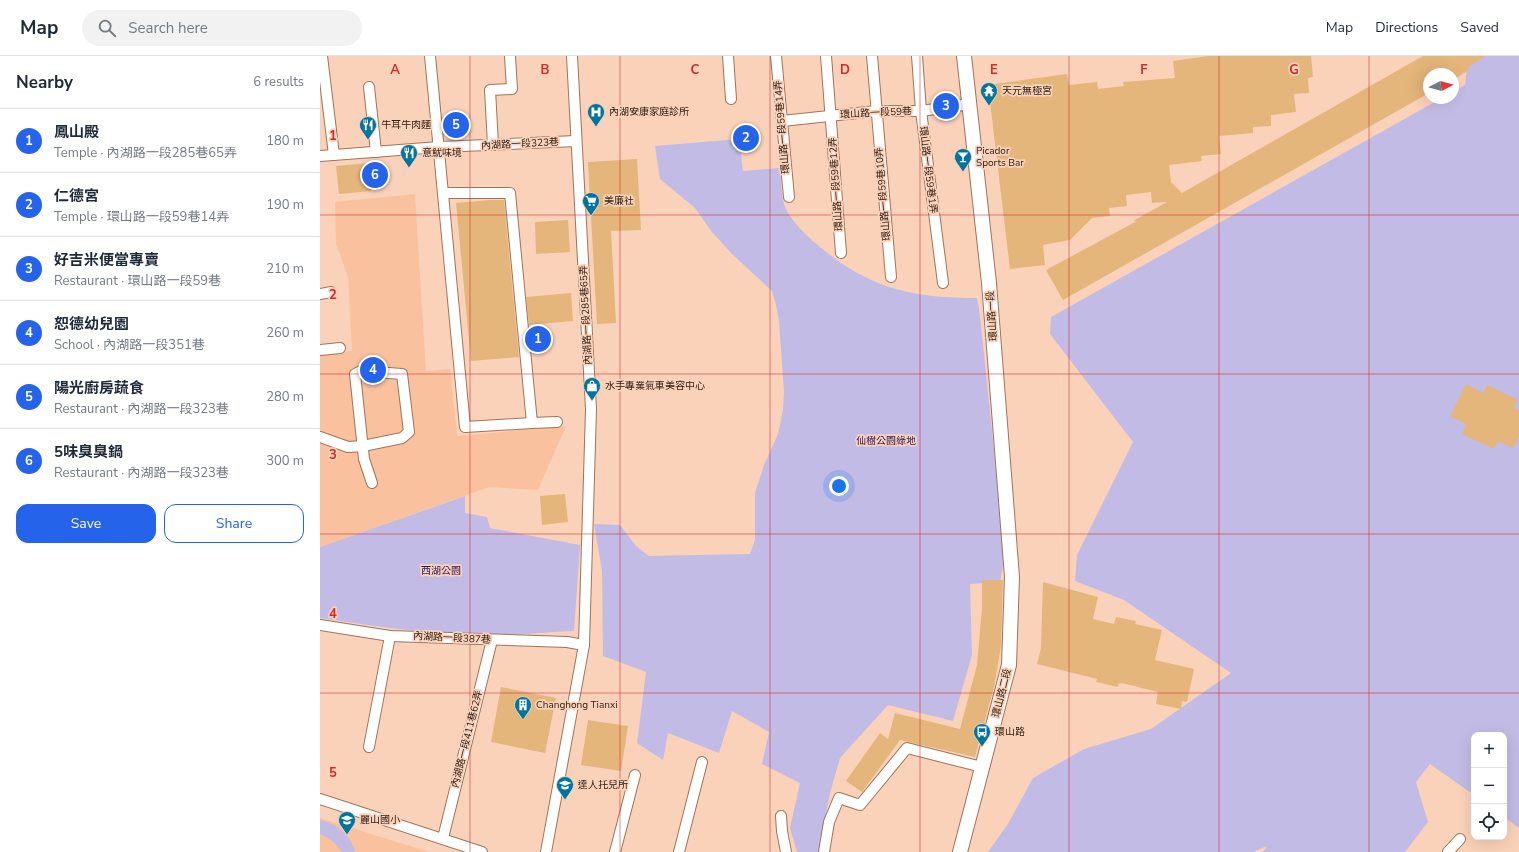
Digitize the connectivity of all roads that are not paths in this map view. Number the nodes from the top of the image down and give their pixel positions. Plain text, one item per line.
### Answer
1 (322, 56) edge
2 (430, 56) edge
3 (510, 56) edge
4 (572, 56) edge
5 (728, 56) edge
6 (776, 56) edge
7 (826, 56) edge
8 (872, 56) edge
9 (917, 56) edge
10 (964, 56) edge
11 (322, 85) edge
12 (369, 86) dead end
13 (731, 99) dead end
14 (970, 104) junction
15 (921, 111) junction
16 (876, 112) junction
17 (831, 116) junction
18 (782, 121) junction
19 (576, 141) junction
20 (493, 145) junction
21 (438, 147) junction
22 (376, 152) junction
23 (334, 154) junction
24 (320, 156) edge
25 (444, 193) junction
26 (789, 197) dead end
27 (841, 253) dead end
28 (890, 277) dead end
29 (943, 283) dead end
30 (331, 292) dead end
31 (320, 294) edge
32 (340, 348) dead end
33 (320, 350) edge
34 (557, 422) dead end
35 (532, 423) junction
36 (320, 437) edge
37 (362, 446) junction
38 (372, 483) dead end
39 (1012, 577) joint
40 (320, 625) edge
41 (390, 636) junction
42 (492, 640) junction
43 (584, 645) junction
44 (369, 748) dead end
45 (702, 762) dead end
46 (982, 767) junction
47 (635, 775) dead end
48 (320, 799) edge
49 (781, 816) dead end
50 (443, 838) junction
51 (1460, 839) dead end
52 (482, 852) edge
53 (546, 852) edge
54 (615, 852) edge
55 (679, 852) edge
56 (786, 852) edge
57 (824, 852) edge
58 (960, 852) edge
59 (1448, 852) edge

1 - 11 street
2 - 21 street
3 - 20 street
4 - 19 street, 內湖路一段285巷65弄
5 - 13 street
6 - 18 street, 環山路一段59巷14弄
7 - 17 street, 環山路一段59巷12弄
8 - 16 street, 環山路一段59巷10弄
9 - 15 street, 環山路一段59巷1弄
10 - 14 street, 環山路一段
11 - 23 street
12 - 22 street
14 - 15 street, 環山路一段59巷
14 - 39 street, 環山路一段
15 - 16 street, 環山路一段59巷
15 - 29 street, 環山路一段59巷1弄
16 - 17 street, 環山路一段59巷
16 - 28 street, 環山路一段59巷10弄
17 - 18 street, 環山路一段59巷
17 - 27 street, 環山路一段59巷12弄
18 - 26 street, 環山路一段59巷14弄
19 - 20 street, 內湖路一段323巷
19 - 43 street, 內湖路一段285巷65弄
20 - 21 street, 內湖路一段323巷
21 - 22 street, 內湖路一段323巷
21 - 25 street
22 - 23 street, 內湖路一段323巷
23 - 24 street, 內湖路一段323巷
25 - 35 street
25 - 35 street
30 - 31 street
32 - 33 street
34 - 35 street
36 - 37 street
37 - 37 street
37 - 38 street
39 - 46 street, 環山路二段
40 - 41 street, 內湖路一段387巷
41 - 42 street, 內湖路一段387巷
41 - 44 street
42 - 43 street, 內湖路一段387巷
42 - 50 street, 內湖路一段411巷62弄
43 - 53 street, 內湖路一段285巷65弄
45 - 55 street
46 - 57 street
46 - 58 street, 環山路二段
47 - 54 street
48 - 50 street
49 - 56 street
50 - 52 street
51 - 59 street

